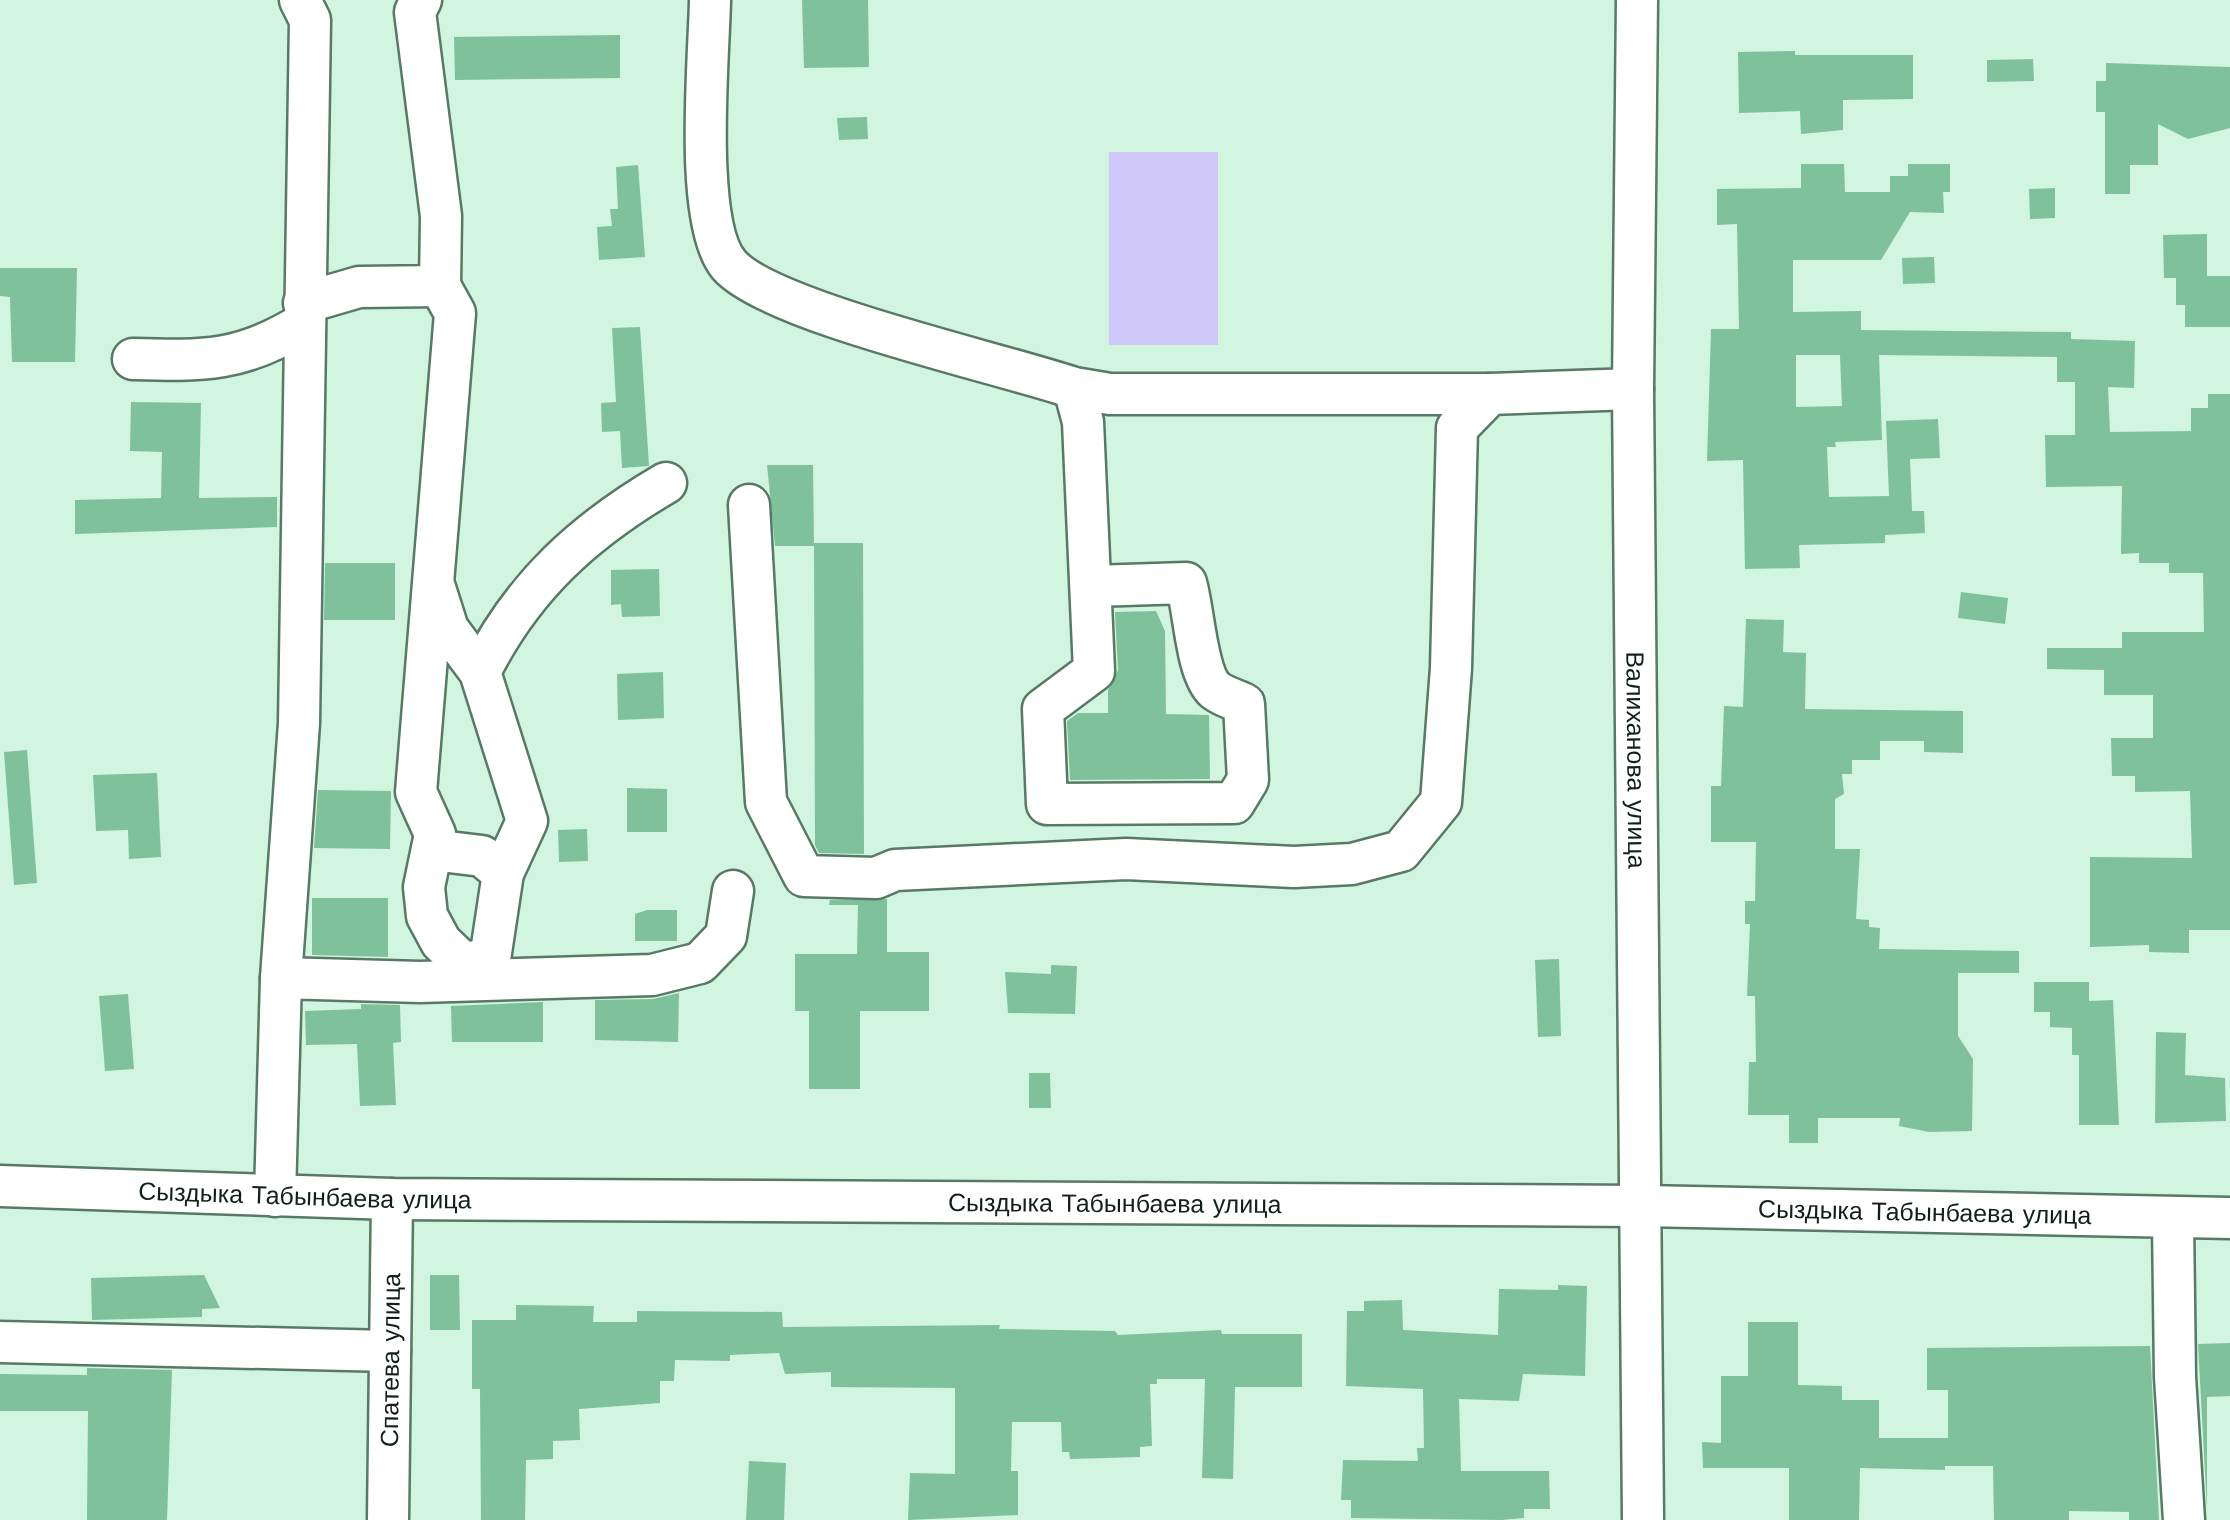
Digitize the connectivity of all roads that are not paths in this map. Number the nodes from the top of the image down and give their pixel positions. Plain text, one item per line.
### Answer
1 (300, 0) edge
2 (421, 0) edge
3 (710, 0) edge
4 (1637, 0) edge
5 (440, 286) junction
6 (304, 313) junction
7 (133, 360) dead end
8 (1074, 388) junction
9 (1633, 389) junction
10 (1490, 394) junction
11 (666, 483) dead end
12 (749, 505) dead end
13 (1093, 586) junction
14 (435, 588) junction
15 (480, 672) junction
16 (432, 850) junction
17 (503, 873) junction
18 (733, 891) dead end
19 (479, 971) junction
20 (280, 978) junction
21 (0, 1186) edge
22 (276, 1196) junction
23 (392, 1200) junction
24 (1643, 1206) junction
25 (2230, 1218) edge
26 (2173, 1220) junction
27 (0, 1342) edge
28 (390, 1350) junction
29 (388, 1520) edge
30 (1643, 1520) edge
31 (2184, 1520) edge

1 - 6 street
2 - 5 street
3 - 8 street
4 - 9 street, Валиханова улица
5 - 6 street
5 - 14 street
6 - 7 street
6 - 20 street
8 - 10 street
8 - 13 street
9 - 10 street
9 - 24 street, Валиханова улица
10 - 12 street
11 - 15 street
13 - 13 street
14 - 15 street
14 - 16 street
15 - 17 street
16 - 17 street
16 - 19 street
17 - 19 street
18 - 19 street
19 - 20 street
20 - 22 street
21 - 22 street, Сыздыка Табынбаева улица
22 - 23 street, Сыздыка Табынбаева улица
23 - 24 street, Сыздыка Табынбаева улица
23 - 28 street, Спатева улица
24 - 26 street, Сыздыка Табынбаева улица
24 - 30 street, Валиханова улица
25 - 26 street, Сыздыка Табынбаева улица
26 - 31 street
27 - 28 street
28 - 29 street, Спатева улица

